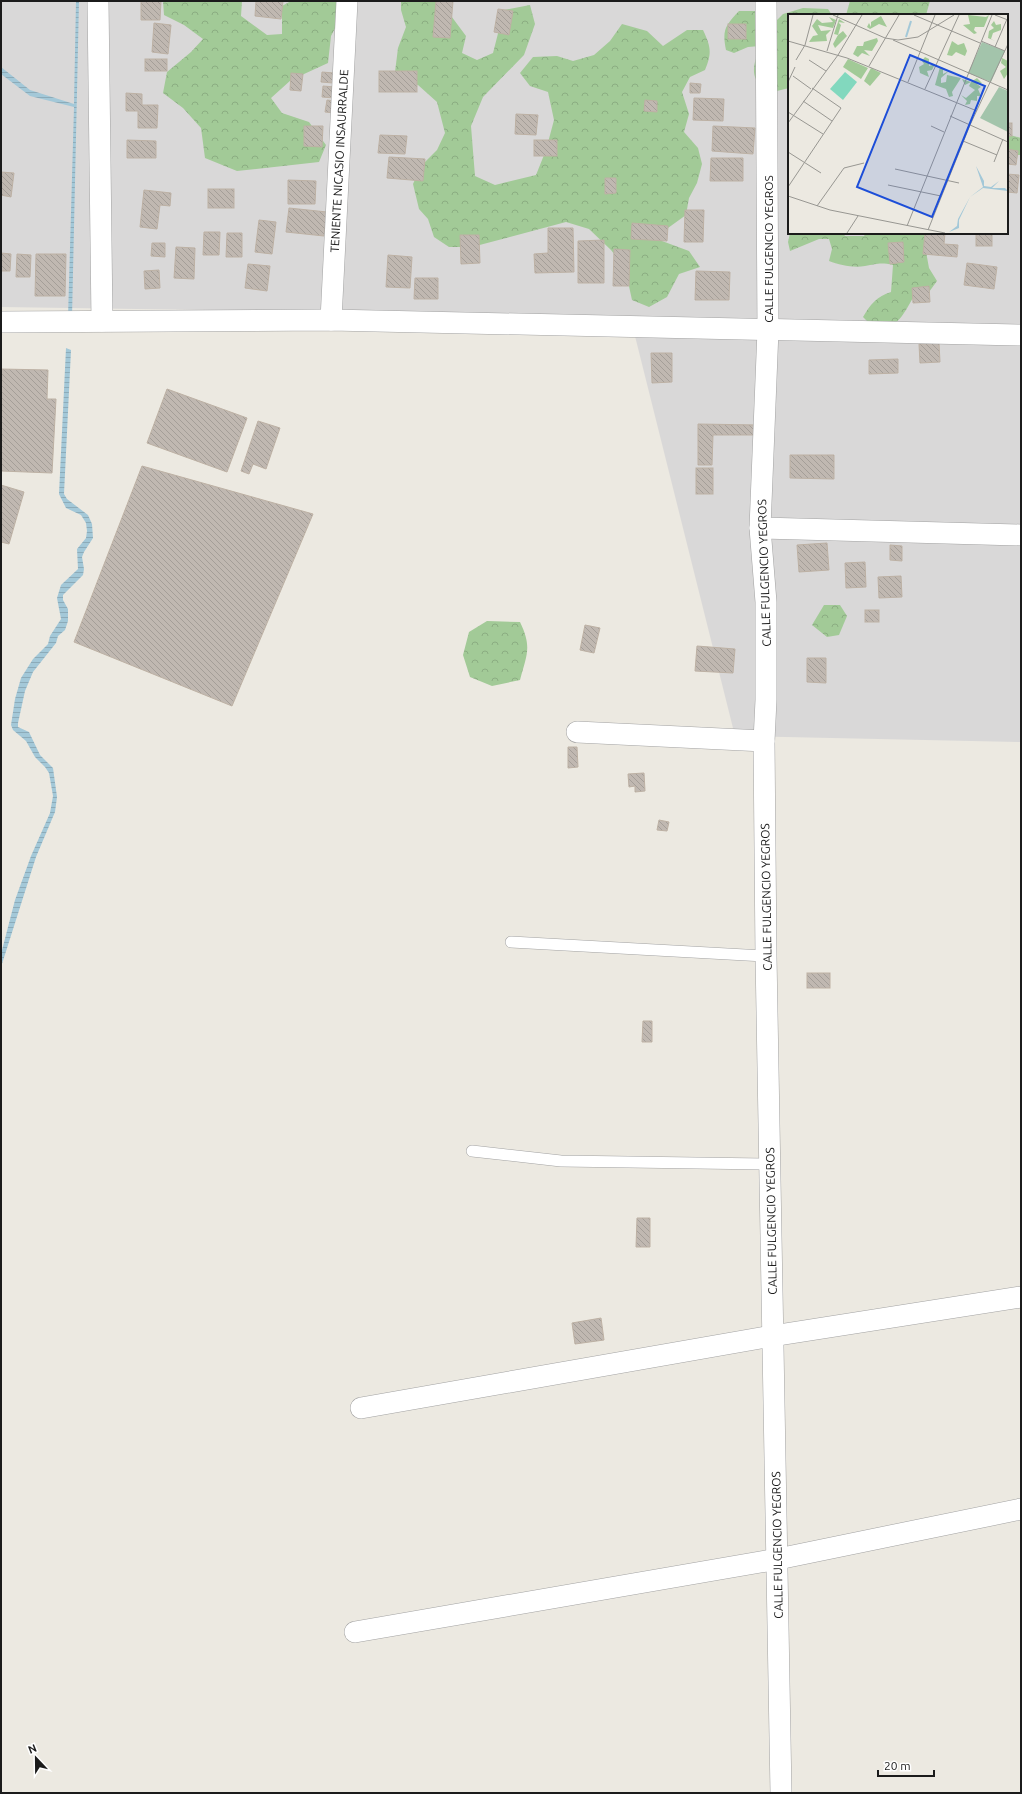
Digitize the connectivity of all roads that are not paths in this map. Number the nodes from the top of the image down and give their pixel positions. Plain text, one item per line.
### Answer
1 (98, 1) edge
2 (347, 1) edge
3 (766, 1) edge
4 (331, 320) junction
5 (102, 321) junction
6 (1, 322) edge
7 (768, 330) junction
8 (1021, 335) edge
9 (760, 528) junction
10 (1021, 535) edge
11 (577, 732) dead end
12 (764, 740) junction
13 (511, 942) dead end
14 (766, 956) junction
15 (472, 1151) dead end
16 (771, 1164) junction
17 (1021, 1297) edge
18 (772, 1336) junction
19 (361, 1408) dead end
20 (1021, 1510) edge
21 (778, 1559) junction
22 (355, 1632) dead end
23 (781, 1793) edge

1 - 5 street
2 - 4 street, TENIENTE NICASIO INSAURRALDE
3 - 7 street, CALLE FULGENCIO YEGROS
4 - 5 street
4 - 7 street
5 - 6 street
7 - 8 street
7 - 9 street, CALLE FULGENCIO YEGROS
9 - 10 street
9 - 12 street, CALLE FULGENCIO YEGROS
11 - 12 street
12 - 14 street, CALLE FULGENCIO YEGROS
13 - 14 lane
14 - 16 street, CALLE FULGENCIO YEGROS
15 - 16 lane
16 - 18 street, CALLE FULGENCIO YEGROS
17 - 18 street
18 - 19 street
18 - 21 street, CALLE FULGENCIO YEGROS
20 - 21 street
21 - 22 street
21 - 23 street, CALLE FULGENCIO YEGROS

